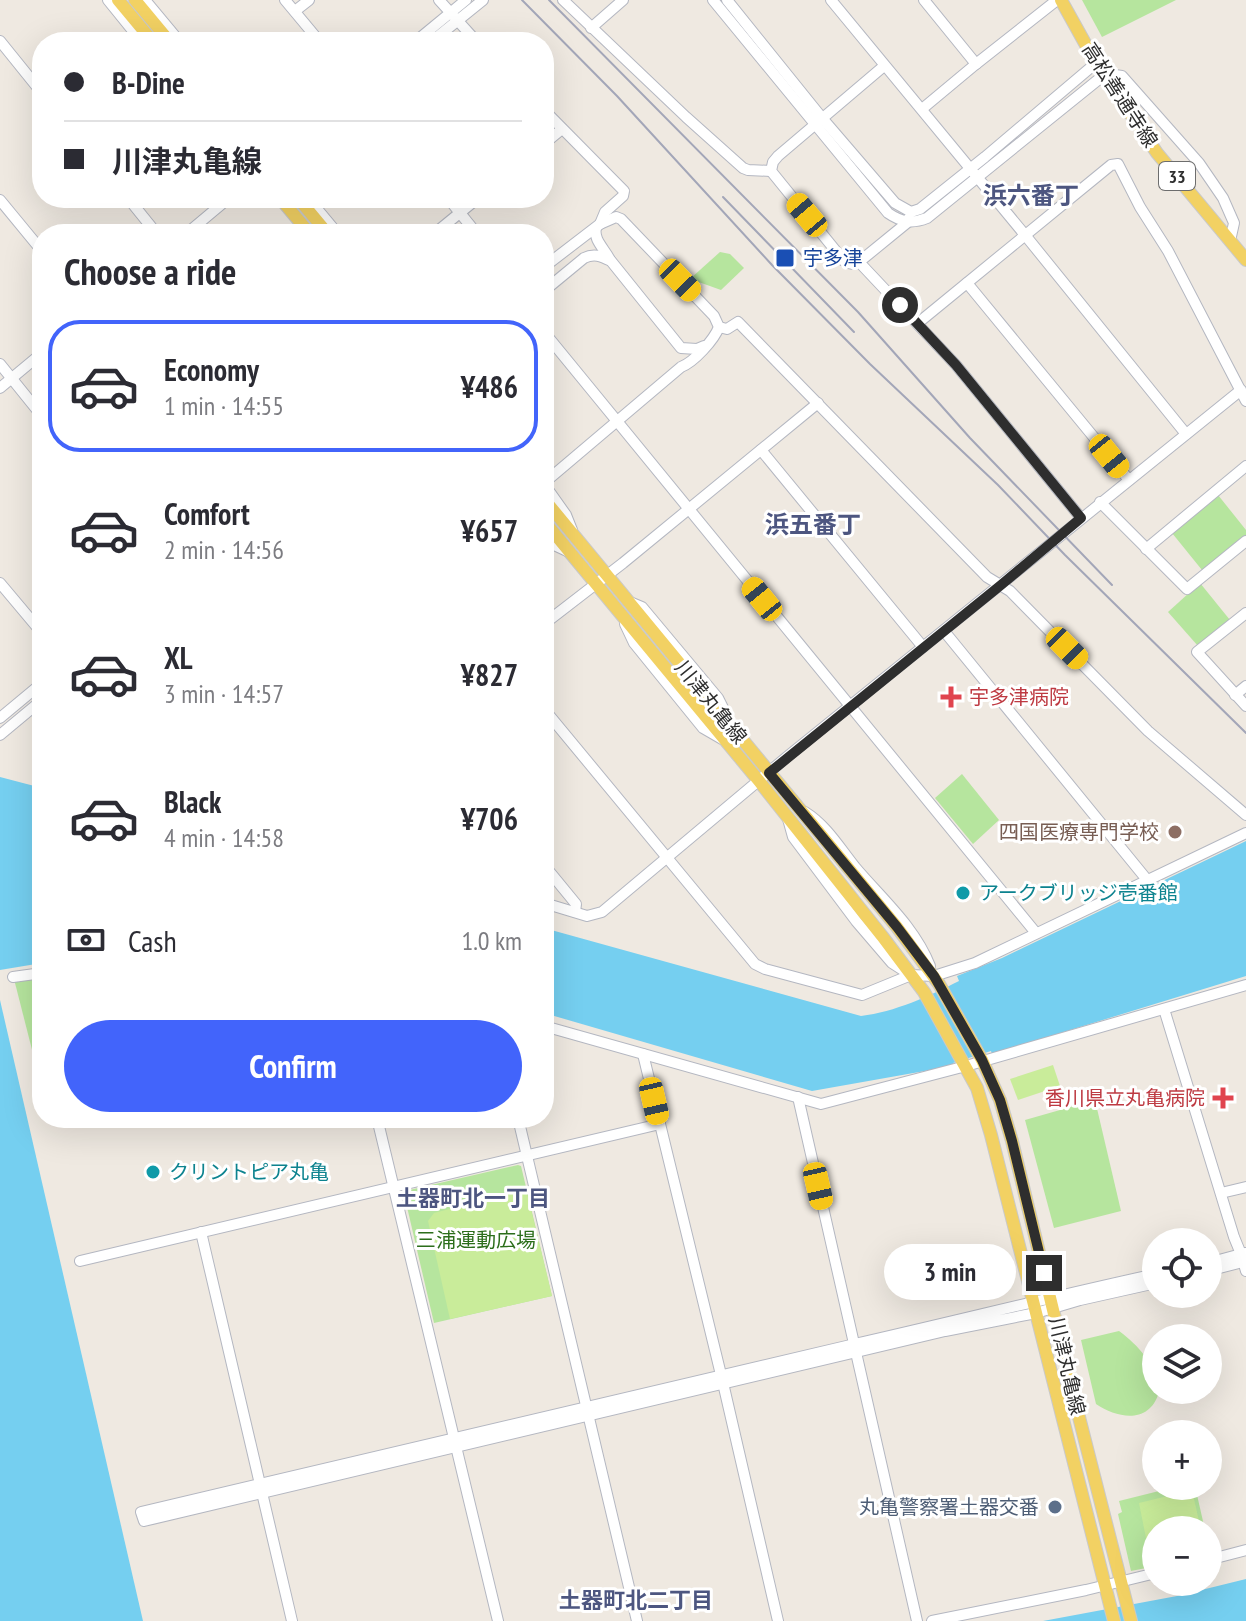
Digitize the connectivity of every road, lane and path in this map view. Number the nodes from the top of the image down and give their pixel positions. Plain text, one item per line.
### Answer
1 (108, 0) edge
2 (118, 0) edge
3 (135, 0) edge
4 (145, 0) edge
5 (285, 0) edge
6 (309, 0) edge
7 (439, 0) edge
8 (466, 0) edge
9 (483, 0) edge
10 (563, 0) edge
11 (623, 0) edge
12 (713, 0) edge
13 (727, 0) edge
14 (831, 0) edge
15 (924, 0) edge
16 (1059, 0) edge
17 (295, 11) junction
18 (454, 16) junction
19 (591, 28) junction
20 (134, 32) edge
21 (145, 32) edge
22 (162, 32) edge
23 (172, 32) edge
24 (312, 32) edge
25 (430, 32) edge
26 (440, 32) edge
27 (468, 32) edge
28 (0, 41) edge
29 (976, 64) junction
30 (884, 66) junction
31 (1102, 72) junction
32 (32, 81) edge
33 (922, 109) junction
34 (554, 121) edge
35 (818, 121) junction
36 (562, 129) junction
37 (554, 136) edge
38 (771, 171) junction
39 (973, 173) junction
40 (0, 200) edge
41 (136, 208) edge
42 (217, 208) edge
43 (288, 208) edge
44 (307, 208) edge
45 (316, 208) edge
46 (456, 208) edge
47 (466, 208) edge
48 (460, 213) junction
49 (293, 214) junction
50 (910, 217) junction
51 (149, 224) edge
52 (198, 224) edge
53 (297, 224) edge
54 (302, 224) edge
55 (320, 224) edge
56 (330, 224) edge
57 (446, 224) edge
58 (469, 224) edge
59 (598, 226) junction
60 (1025, 235) junction
61 (32, 239) edge
62 (1230, 241) junction
63 (554, 259) edge
64 (1246, 260) edge
65 (611, 261) junction
66 (859, 262) junction
67 (554, 283) edge
68 (967, 283) junction
69 (918, 323) junction
70 (719, 327) junction
71 (554, 344) edge
72 (704, 346) junction
73 (681, 348) junction
74 (32, 361) edge
75 (0, 364) edge
76 (681, 367) junction
77 (12, 378) junction
78 (0, 388) edge
79 (1241, 390) junction
80 (1246, 401) edge
81 (32, 403) edge
82 (818, 403) junction
83 (617, 422) junction
84 (1186, 434) junction
85 (761, 450) junction
86 (1246, 466) edge
87 (554, 476) edge
88 (1129, 480) junction
89 (554, 498) edge
90 (1100, 502) junction
91 (688, 510) junction
92 (554, 511) edge
93 (1081, 518) junction
94 (554, 533) edge
95 (574, 536) junction
96 (1246, 541) edge
97 (554, 545) edge
98 (1146, 549) junction
99 (569, 552) junction
100 (606, 576) junction
101 (0, 583) edge
102 (595, 584) junction
103 (1001, 585) junction
104 (1246, 613) edge
105 (554, 616) edge
106 (32, 621) edge
107 (944, 631) junction
108 (923, 647) junction
109 (1246, 686) edge
110 (32, 691) edge
111 (1235, 695) junction
112 (1246, 706) edge
113 (852, 707) junction
114 (32, 708) edge
115 (0, 718) edge
116 (554, 721) edge
117 (0, 735) edge
118 (731, 737) junction
119 (764, 777) junction
120 (1246, 815) edge
121 (1246, 833) edge
122 (667, 857) junction
123 (554, 877) edge
124 (1148, 881) junction
125 (554, 906) edge
126 (575, 912) junction
127 (1036, 933) junction
128 (32, 974) edge
129 (911, 975) junction
130 (13, 977) dead end
131 (936, 980) junction
132 (1246, 985) edge
133 (1164, 1009) junction
134 (554, 1029) edge
135 (643, 1054) junction
136 (981, 1059) junction
137 (965, 1064) junction
138 (798, 1097) junction
139 (660, 1124) junction
140 (379, 1128) edge
141 (521, 1128) edge
142 (528, 1156) junction
143 (393, 1187) junction
144 (1246, 1187) edge
145 (1221, 1193) junction
146 (201, 1232) junction
147 (1245, 1260) edge
148 (80, 1261) dead end
149 (1222, 1262) edge
150 (1222, 1267) edge
151 (1142, 1278) edge
152 (1142, 1286) edge
153 (1052, 1302) junction
154 (1034, 1307) junction
155 (855, 1349) junction
156 (721, 1379) junction
157 (588, 1412) junction
158 (454, 1443) junction
159 (261, 1489) junction
160 (1246, 1550) edge
161 (1222, 1556) edge
162 (1142, 1576) edge
163 (1121, 1581) junction
164 (1105, 1585) junction
165 (292, 1621) edge
166 (498, 1621) edge
167 (637, 1621) edge
168 (778, 1621) edge
169 (917, 1621) edge
170 (932, 1621) edge
171 (1114, 1621) edge
172 (1131, 1621) edge

1 - 20 street
2 - 21 main road
3 - 22 main road
4 - 23 street
5 - 17 street
6 - 17 street
7 - 18 street
8 - 18 street
9 - 18 street
10 - 19 street
11 - 19 street
12 - 35 street
13 - 35 street
14 - 30 street
15 - 29 street
16 - 29 street
16 - 31 main road, 高松善通寺線 / 33
17 - 24 street
18 - 25 street
18 - 26 street
18 - 27 street
19 - 38 street
28 - 32 street
29 - 33 street
30 - 33 street
30 - 35 street
31 - 39 street
31 - 62 main road, 高松善通寺線 / 33
31 - 62 street
33 - 39 street
34 - 36 street
35 - 38 street
35 - 50 street
36 - 37 street
36 - 59 street
38 - 66 street
39 - 50 street
39 - 60 street
40 - 61 street
41 - 51 street
42 - 52 street
43 - 49 main road
44 - 55 main road
45 - 56 street
46 - 48 street
47 - 48 street
48 - 57 street
48 - 58 street
49 - 53 street
49 - 54 main road
50 - 66 street
59 - 63 street
59 - 65 street
59 - 70 street
60 - 68 street
60 - 79 street
60 - 84 street
62 - 64 main road, 高松善通寺線 / 33
65 - 67 street
65 - 73 street
66 - 69 street
68 - 69 street
68 - 88 street
69 - 93 street
70 - 72 street
70 - 82 street
71 - 83 street
72 - 73 street
72 - 76 street
73 - 76 street
74 - 77 street
75 - 77 street
76 - 83 street
77 - 78 street
77 - 81 street
79 - 80 street
79 - 84 street
82 - 85 street
82 - 103 street
83 - 87 street
83 - 91 street
84 - 88 street
85 - 91 street
85 - 108 street
86 - 98 street
88 - 90 street
89 - 95 street
90 - 93 street
90 - 98 street
91 - 100 street
91 - 113 street
92 - 95 main road, 川津丸亀線
93 - 103 street
94 - 99 main road, 川津丸亀線
95 - 100 main road, 川津丸亀線
96 - 98 street
97 - 99 street
99 - 102 main road, 川津丸亀線
100 - 102 street
100 - 118 main road, 川津丸亀線
101 - 106 street
102 - 105 street
102 - 118 main road, 川津丸亀線
103 - 107 street
103 - 120 street
104 - 111 street
107 - 108 street
107 - 124 street
108 - 113 street
109 - 111 street
110 - 115 street
111 - 112 street
113 - 119 street
113 - 127 street
114 - 117 street
116 - 122 street
118 - 119 main road, 川津丸亀線
119 - 122 street
119 - 129 main road, 川津丸亀線
119 - 131 main road, 川津丸亀線
121 - 124 street
122 - 126 street
122 - 129 street
123 - 126 street
124 - 127 street
125 - 126 street
127 - 131 street
128 - 130 street
129 - 131 street
129 - 137 main road, 川津丸亀線
131 - 136 main road, 川津丸亀線
132 - 133 street
133 - 136 street
133 - 145 street
134 - 135 street
135 - 138 street
135 - 139 street
136 - 137 street
136 - 153 main road, 川津丸亀線
137 - 138 street
137 - 154 main road, 川津丸亀線
138 - 155 street
139 - 142 street
139 - 156 street
140 - 143 street
141 - 142 street
142 - 143 street
142 - 157 street
143 - 146 street
143 - 158 street
144 - 145 street
145 - 147 street
146 - 148 street
146 - 159 street
147 - 149 street
147 - 150 street
151 - 153 street
152 - 153 street
153 - 154 street
153 - 163 main road, 川津丸亀線
154 - 155 street
154 - 164 main road, 川津丸亀線
155 - 156 street
155 - 169 street
156 - 157 street
156 - 168 street
157 - 158 street
157 - 167 street
158 - 159 street
158 - 166 street
159 - 159 street
159 - 165 street
160 - 161 street
162 - 163 street
163 - 164 street
163 - 172 main road, 川津丸亀線
164 - 170 street
164 - 171 main road, 川津丸亀線

